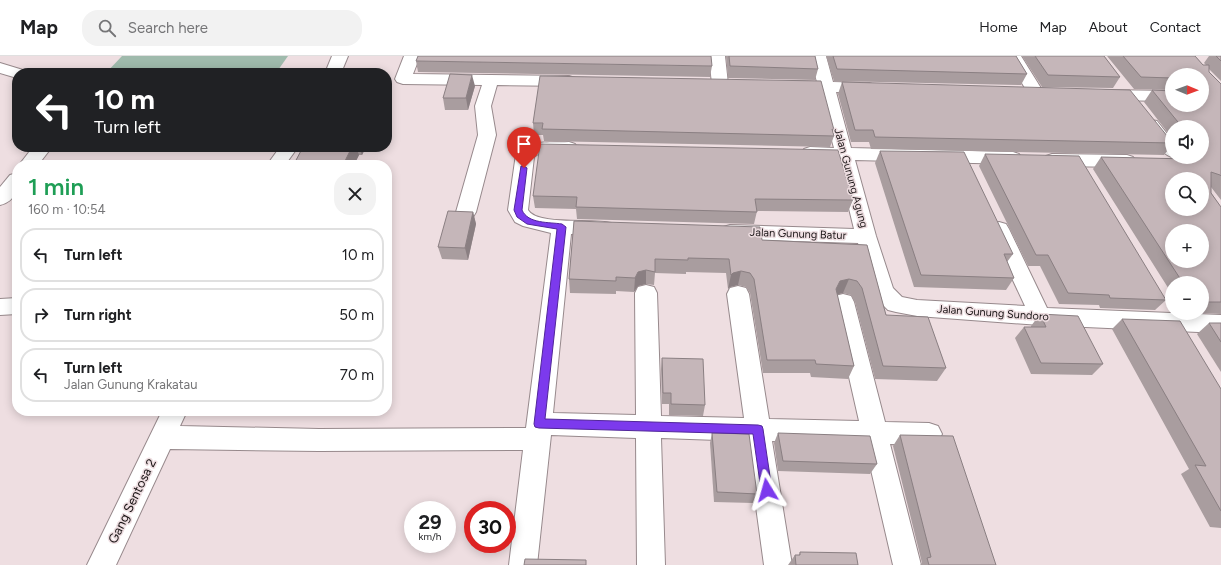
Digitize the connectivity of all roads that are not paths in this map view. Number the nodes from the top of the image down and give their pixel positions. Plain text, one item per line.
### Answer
1 (340, 56) edge
2 (412, 56) edge
3 (717, 56) edge
4 (818, 56) edge
5 (1013, 56) edge
6 (0, 68) edge
7 (335, 68) edge
8 (12, 72) edge
9 (1115, 78) edge
10 (403, 79) junction
11 (491, 80) junction
12 (586, 82) edge
13 (392, 83) edge
14 (720, 84) edge
15 (781, 86) edge
16 (827, 87) junction
17 (881, 88) edge
18 (1036, 93) edge
19 (1090, 94) edge
20 (1128, 95) junction
21 (1165, 96) edge
22 (1165, 143) edge
23 (584, 149) edge
24 (39, 152) edge
25 (797, 153) edge
26 (844, 154) junction
27 (965, 157) junction
28 (1165, 159) edge
29 (32, 160) edge
30 (1077, 160) junction
31 (975, 178) edge
32 (1089, 180) edge
33 (12, 185) edge
34 (0, 199) edge
35 (466, 212) edge
36 (991, 213) edge
37 (562, 227) junction
38 (624, 228) edge
39 (710, 231) edge
40 (866, 236) junction
41 (646, 293) dead end
42 (738, 294) dead end
43 (888, 298) joint
44 (843, 302) dead end
45 (1163, 302) edge
46 (12, 306) edge
47 (0, 307) edge
48 (1040, 316) junction
49 (1175, 322) junction
50 (1221, 324) edge
51 (1188, 342) edge
52 (172, 416) edge
53 (649, 426) junction
54 (758, 429) junction
55 (538, 431) junction
56 (875, 433) junction
57 (929, 434) edge
58 (162, 437) junction
59 (101, 565) edge
60 (523, 565) edge
61 (651, 565) edge
62 (778, 565) edge
63 (907, 565) edge

1 - 7 street
2 - 10 street
3 - 14 street
4 - 16 street, Jalan Gunung Agung
5 - 18 street
6 - 8 street
9 - 20 street
10 - 11 street
10 - 13 street
11 - 12 street
11 - 35 street
15 - 16 street
16 - 17 street
16 - 26 street, Jalan Gunung Agung
19 - 20 street
20 - 21 street
20 - 22 street
23 - 37 street
24 - 29 street
25 - 26 street
26 - 27 street
26 - 40 street, Jalan Gunung Agung
27 - 30 street
27 - 31 street
28 - 30 street
30 - 32 street
33 - 34 street
36 - 48 street
37 - 38 street
37 - 55 street
39 - 40 street, Jalan Gunung Batur
40 - 43 street, Jalan Gunung Agung
41 - 53 street
42 - 54 street
43 - 48 street, Jalan Gunung Sundoro
44 - 56 street
45 - 49 street
46 - 47 street
48 - 49 street, Jalan Gunung Sundoro
49 - 50 street, Jalan Gunung Sundoro
49 - 51 street
52 - 58 street, Gang Sentosa 2
53 - 54 street
53 - 55 street
53 - 61 street
54 - 56 street
54 - 62 street
55 - 58 street
55 - 60 street
56 - 57 street
56 - 63 street
58 - 59 street, Gang Sentosa 2

